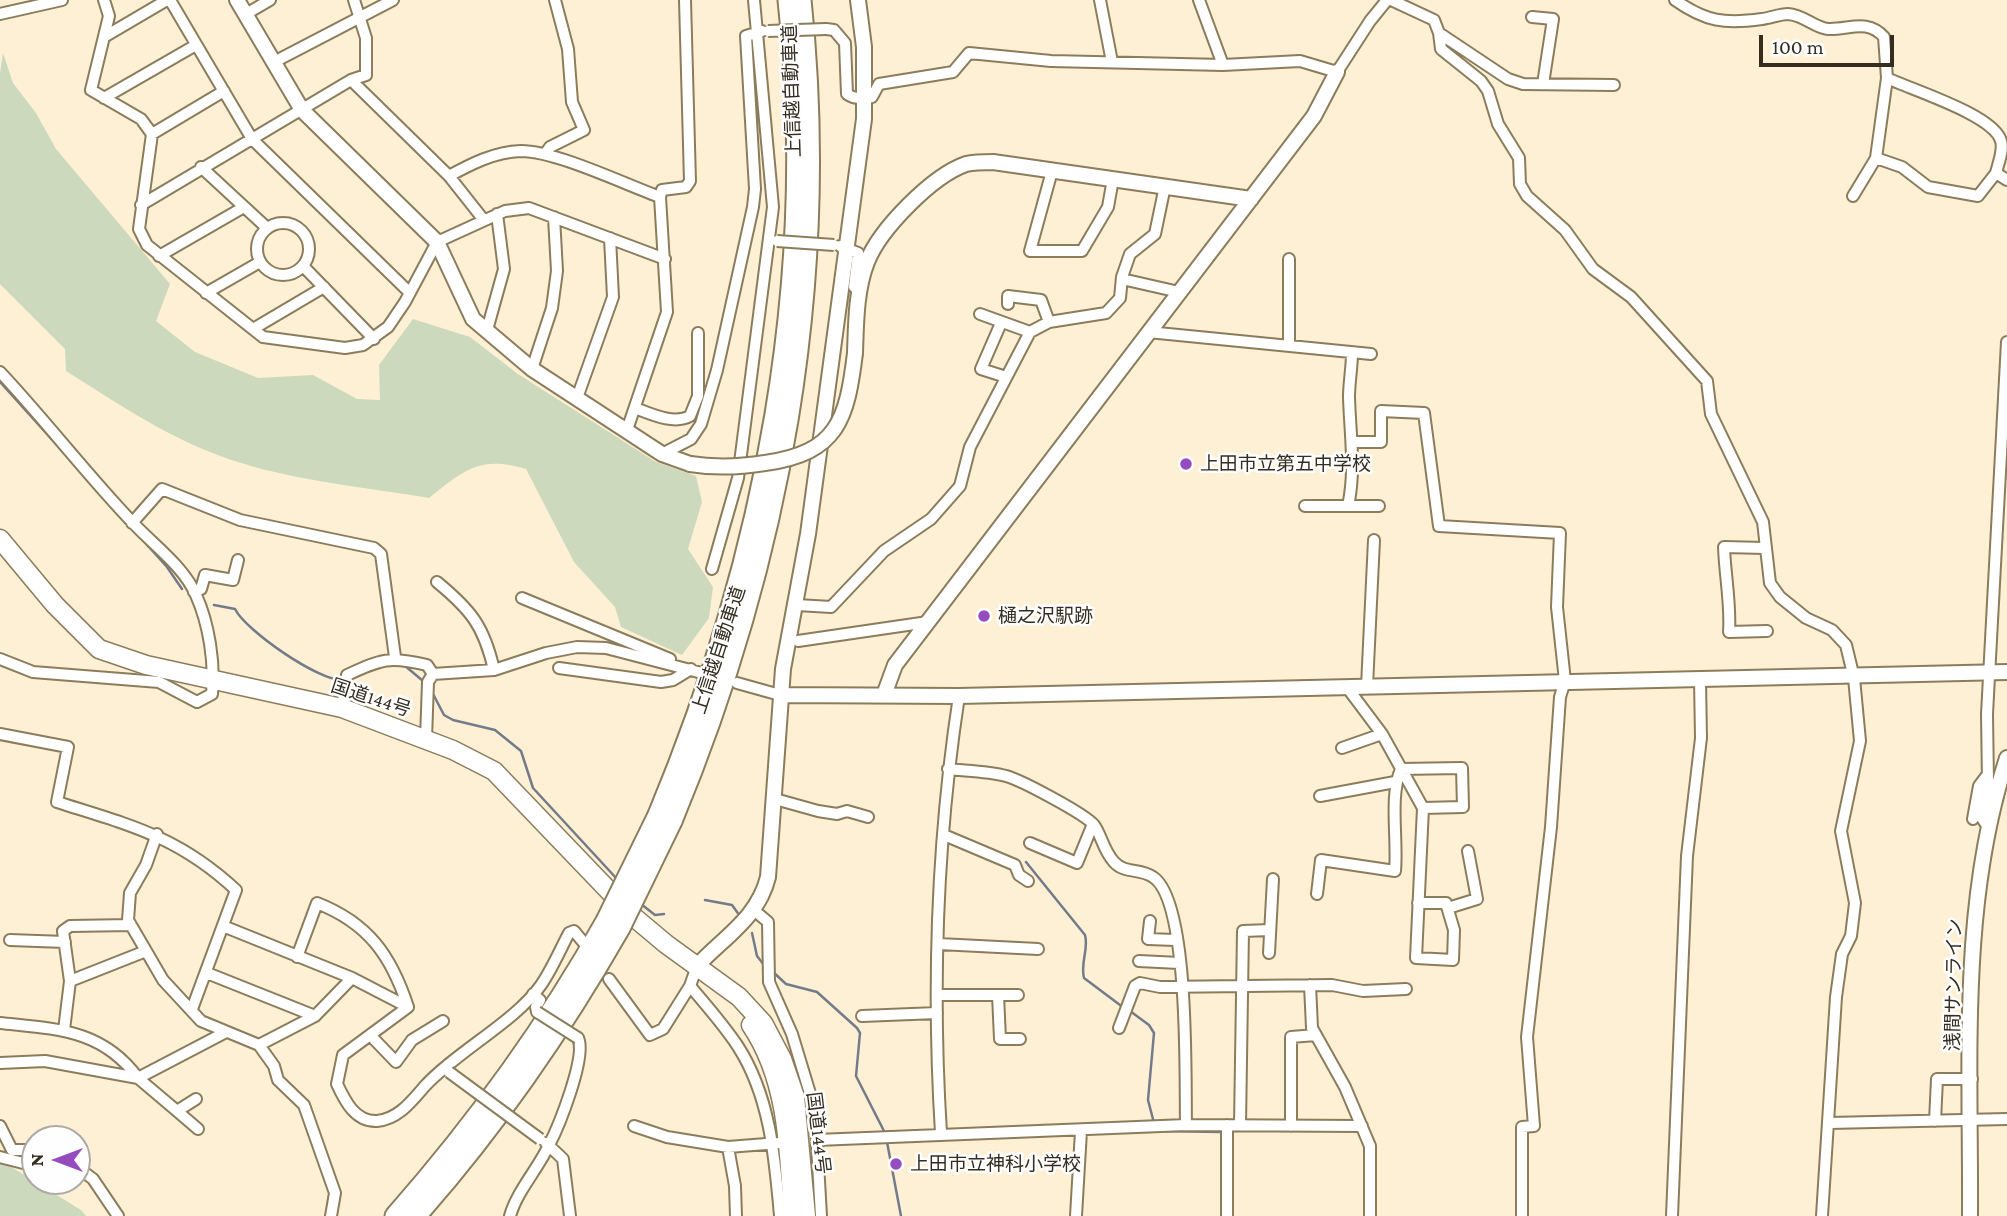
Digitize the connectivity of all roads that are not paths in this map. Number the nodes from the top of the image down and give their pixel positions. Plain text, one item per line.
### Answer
1 (62, 0) edge
2 (104, 0) edge
3 (168, 0) edge
4 (237, 0) edge
5 (270, 0) edge
6 (354, 0) edge
7 (393, 0) edge
8 (555, 0) edge
9 (685, 0) edge
10 (754, 0) edge
11 (788, 0) edge
12 (801, 0) edge
13 (858, 0) edge
14 (1100, 0) edge
15 (1199, 0) edge
16 (1389, 0) edge
17 (1675, 0) edge
18 (0, 14) edge
19 (246, 14) junction
20 (360, 15) junction
21 (1532, 18) dead end
22 (763, 31) junction
23 (1439, 33) junction
24 (104, 37) junction
25 (196, 45) junction
26 (274, 62) junction
27 (1112, 62) junction
28 (1223, 65) junction
29 (1337, 72) junction
30 (1887, 78) junction
31 (351, 80) junction
32 (1543, 84) junction
33 (1614, 85) dead end
34 (224, 91) junction
35 (104, 97) junction
36 (866, 98) junction
37 (302, 110) junction
38 (152, 134) junction
39 (252, 139) junction
40 (2005, 145) edge
41 (545, 154) junction
42 (1876, 158) junction
43 (201, 167) junction
44 (1052, 171) junction
45 (1996, 173) junction
46 (449, 176) junction
47 (1113, 179) junction
48 (2007, 180) edge
49 (1165, 186) junction
50 (1853, 196) dead end
51 (660, 197) junction
52 (1251, 199) junction
53 (141, 205) junction
54 (244, 206) junction
55 (497, 214) junction
56 (554, 217) junction
57 (483, 219) junction
58 (266, 227) junction
59 (610, 238) junction
60 (773, 241) junction
61 (437, 242) junction
62 (841, 246) junction
63 (159, 256) junction
64 (665, 259) junction
65 (1289, 259) dead end
66 (260, 262) junction
67 (303, 266) junction
68 (1122, 279) junction
69 (324, 287) junction
70 (410, 292) junction
71 (1178, 292) junction
72 (206, 293) junction
73 (1007, 303) dead end
74 (857, 311) junction
75 (981, 314) dead end
76 (1049, 322) junction
77 (1001, 323) junction
78 (253, 328) junction
79 (486, 330) junction
80 (1030, 332) junction
81 (1148, 332) junction
82 (698, 333) dead end
83 (374, 339) junction
84 (2007, 342) edge
85 (1289, 346) junction
86 (1352, 353) junction
87 (1371, 354) dead end
88 (532, 369) junction
89 (0, 372) edge
90 (1006, 377) junction
91 (577, 398) junction
92 (635, 408) junction
93 (628, 430) junction
94 (1354, 442) junction
95 (662, 454) junction
96 (1305, 506) dead end
97 (1348, 506) junction
98 (1379, 506) dead end
99 (132, 523) junction
100 (0, 539) edge
101 (1374, 540) dead end
102 (1765, 548) junction
103 (238, 560) dead end
104 (712, 569) dead end
105 (437, 582) dead end
106 (194, 592) junction
107 (522, 598) dead end
108 (797, 605) junction
109 (928, 622) junction
110 (1767, 631) dead end
111 (798, 641) dead end
112 (396, 657) junction
113 (0, 659) edge
114 (559, 668) dead end
115 (494, 670) junction
116 (696, 671) junction
117 (2007, 672) edge
118 (1992, 673) junction
119 (1854, 678) junction
120 (213, 680) junction
121 (1700, 680) junction
122 (1565, 681) junction
123 (430, 683) junction
124 (737, 683) dead end
125 (1367, 685) junction
126 (1346, 686) junction
127 (780, 695) junction
128 (884, 695) junction
129 (958, 696) junction
130 (342, 708) junction
131 (0, 734) edge
132 (1382, 734) junction
133 (426, 739) junction
134 (1342, 748) dead end
135 (2007, 758) edge
136 (948, 769) junction
137 (1401, 769) junction
138 (1988, 774) junction
139 (1395, 782) junction
140 (1320, 796) dead end
141 (775, 799) junction
142 (1423, 808) junction
143 (868, 817) dead end
144 (665, 818) junction
145 (1973, 819) dead end
146 (1093, 824) junction
147 (1988, 827) junction
148 (157, 834) junction
149 (944, 835) junction
150 (1030, 844) dead end
151 (1468, 851) dead end
152 (1273, 879) dead end
153 (1028, 881) dead end
154 (1317, 894) dead end
155 (1418, 903) junction
156 (1448, 908) junction
157 (755, 911) junction
158 (1150, 921) dead end
159 (131, 925) junction
160 (613, 925) junction
161 (223, 926) junction
162 (1270, 930) junction
163 (10, 940) dead end
164 (1175, 940) junction
165 (65, 942) junction
166 (584, 943) dead end
167 (939, 944) junction
168 (1038, 948) dead end
169 (146, 951) junction
170 (1269, 953) dead end
171 (297, 957) junction
172 (1139, 961) dead end
173 (1179, 963) junction
174 (697, 966) junction
175 (206, 973) junction
176 (352, 978) junction
177 (609, 979) dead end
178 (71, 981) junction
179 (1183, 985) junction
180 (1240, 985) junction
181 (1310, 985) junction
182 (690, 986) junction
183 (1406, 989) dead end
184 (533, 994) junction
185 (937, 995) junction
186 (998, 995) junction
187 (1018, 995) dead end
188 (408, 1007) junction
189 (192, 1009) junction
190 (937, 1013) junction
191 (315, 1016) junction
192 (862, 1016) dead end
193 (443, 1021) dead end
194 (0, 1023) edge
195 (1119, 1028) dead end
196 (64, 1030) junction
197 (226, 1032) junction
198 (370, 1035) junction
199 (1316, 1035) junction
200 (1020, 1039) dead end
201 (259, 1045) junction
202 (0, 1063) edge
203 (446, 1070) junction
204 (138, 1078) junction
205 (1972, 1079) junction
206 (505, 1082) junction
207 (196, 1099) dead end
208 (177, 1111) junction
209 (1971, 1118) junction
210 (2007, 1119) edge
211 (1934, 1121) junction
212 (1829, 1123) junction
213 (1186, 1125) junction
214 (1227, 1125) junction
215 (1240, 1125) junction
216 (0, 1126) edge
217 (634, 1126) dead end
218 (1291, 1126) junction
219 (1362, 1126) junction
220 (198, 1129) dead end
221 (1081, 1131) junction
222 (941, 1133) junction
223 (484, 1136) junction
224 (817, 1140) junction
225 (545, 1142) junction
226 (781, 1142) junction
227 (728, 1147) junction
228 (21, 1150) edge
229 (0, 1157) edge
230 (21, 1162) edge
231 (91, 1184) edge
232 (118, 1216) edge
233 (331, 1216) edge
234 (386, 1216) edge
235 (395, 1216) edge
236 (416, 1216) edge
237 (425, 1216) edge
238 (510, 1216) edge
239 (570, 1216) edge
240 (736, 1216) edge
241 (780, 1216) edge
242 (793, 1216) edge
243 (806, 1216) edge
244 (821, 1216) edge
245 (1076, 1216) edge
246 (1227, 1216) edge
247 (1370, 1216) edge
248 (1522, 1216) edge
249 (1672, 1216) edge
250 (1822, 1216) edge
251 (1970, 1216) edge

1 - 18 street
2 - 24 street
3 - 24 street
3 - 25 street
4 - 19 street
5 - 19 street
6 - 20 street
7 - 20 street
8 - 41 street
9 - 51 street
10 - 22 street
11 - 144 highway, 上信越自動車道
12 - 144 highway, 上信越自動車道
13 - 36 street
14 - 27 street
15 - 28 street
16 - 23 street
16 - 29 street
17 - 30 street
19 - 26 street
20 - 26 street
20 - 31 street
21 - 32 street
22 - 36 street, bridge
22 - 60 street
22 - 95 street
23 - 32 street
23 - 102 street
24 - 35 street
25 - 34 street
25 - 35 street
26 - 37 street
27 - 28 street
27 - 36 street
28 - 29 street
29 - 52 street
30 - 40 street
30 - 42 street
31 - 37 street
31 - 46 street
32 - 33 street
34 - 38 street
34 - 39 street
35 - 38 street
36 - 62 street
37 - 39 street
37 - 61 street
38 - 53 street
39 - 43 street
39 - 70 street
40 - 45 street
41 - 46 street
41 - 51 street
42 - 45 street
42 - 50 street
43 - 53 street
43 - 54 street
44 - 47 street
44 - 47 street
44 - 74 street
45 - 48 street
46 - 57 street
47 - 49 street
49 - 52 street
49 - 68 street
51 - 64 street
52 - 71 street
53 - 63 street
54 - 58 street
54 - 63 street
55 - 56 street
55 - 57 street
55 - 79 street
56 - 59 street
56 - 88 street
57 - 61 street
58 - 66 street
58 - 67 street
59 - 64 street
59 - 91 street
60 - 62 street, bridge
60 - 104 street
61 - 70 street
61 - 79 street
62 - 74 street
62 - 108 street
63 - 72 street
64 - 92 street
65 - 85 street
66 - 67 street
66 - 72 street
67 - 69 street
68 - 71 street
68 - 76 street
69 - 78 street
69 - 83 street
70 - 83 street
71 - 81 street
72 - 78 street
73 - 76 street
74 - 95 street, bridge
75 - 77 street
76 - 80 street
77 - 80 street
77 - 90 street
78 - 83 street
79 - 88 street
80 - 90 street
81 - 85 street
81 - 109 street
82 - 92 street
84 - 118 street
85 - 86 street
86 - 87 street
86 - 94 street
88 - 91 street
89 - 99 street
90 - 108 street
91 - 93 street
92 - 93 street
93 - 95 street
94 - 97 street
94 - 122 street
96 - 97 street
97 - 98 street
99 - 106 street
99 - 112 street
100 - 120 highway, 国道144号
101 - 125 street
102 - 110 street
102 - 119 street
103 - 106 street
105 - 115 street
106 - 120 street
107 - 116 street
108 - 127 street
109 - 111 street
109 - 128 street
112 - 123 street
112 - 130 street
113 - 120 street
114 - 116 street
115 - 116 street
115 - 123 street
117 - 118 street
118 - 119 street
118 - 138 street
119 - 121 street
119 - 212 street
120 - 130 highway, 国道144号
121 - 122 street
121 - 249 street
122 - 125 street
122 - 248 street
123 - 133 street
124 - 127 street
125 - 126 street
126 - 129 street
126 - 132 street
127 - 128 street
127 - 141 street
128 - 129 street
129 - 136 street
130 - 133 highway, 国道144号
131 - 148 street
132 - 134 street
132 - 137 street
133 - 174 highway, 国道144号
135 - 147 street, 浅間サンライン
136 - 146 street
136 - 149 street
137 - 139 street
137 - 142 street
137 - 142 street
138 - 145 street
138 - 147 street
139 - 140 street
139 - 154 street
141 - 143 street
141 - 157 street
142 - 155 street
144 - 160 highway, 上信越自動車道, bridge
146 - 150 street
146 - 164 street
147 - 205 street, 浅間サンライン
148 - 159 street
148 - 161 street
149 - 153 street
149 - 167 street
151 - 156 street
152 - 162 street
155 - 156 street
155 - 156 street
157 - 174 street
157 - 224 street
158 - 164 street
159 - 165 street
159 - 169 street
160 - 206 highway, 上信越自動車道
160 - 223 highway, 上信越自動車道
161 - 171 street
161 - 175 street
162 - 170 street
162 - 180 street
163 - 165 street
164 - 173 street
165 - 178 street
166 - 184 street
167 - 168 street
167 - 185 street
169 - 178 street
169 - 189 street
171 - 176 street
171 - 188 street
172 - 173 street
173 - 179 street
174 - 182 street
174 - 226 highway, 国道144号
174 - 243 highway, 国道144号
175 - 189 street
175 - 191 street
176 - 188 street
176 - 191 street
177 - 182 street
178 - 196 street
179 - 180 street
179 - 195 street
179 - 213 street
180 - 181 street
180 - 215 street
181 - 183 street
181 - 199 street
182 - 226 street
184 - 203 street
184 - 225 street, bridge
185 - 186 street
185 - 190 street
186 - 187 street
186 - 200 street
188 - 198 street
189 - 197 street
190 - 192 street
190 - 222 street
191 - 201 street
193 - 198 street
194 - 196 street
196 - 204 street
197 - 201 street
197 - 204 street
198 - 203 street
199 - 218 street
199 - 219 street
201 - 233 street
202 - 204 street
203 - 225 street, bridge
204 - 208 street
205 - 209 street, 浅間サンライン
205 - 211 street
206 - 234 highway
206 - 235 highway, 上信越自動車道
207 - 208 street
208 - 220 street
209 - 210 street
209 - 211 street
209 - 251 street, 浅間サンライン
211 - 212 street
212 - 250 street
213 - 214 street
213 - 221 street
214 - 215 street
214 - 246 street
215 - 218 street
216 - 228 street
217 - 227 street
218 - 219 street
219 - 247 street
221 - 222 street
221 - 245 street
222 - 224 street
223 - 236 highway, 上信越自動車道
223 - 237 highway
224 - 244 street
225 - 238 street
225 - 239 street
226 - 227 street
226 - 241 street
226 - 242 highway, 国道144号
227 - 240 street
229 - 230 street
231 - 232 street

